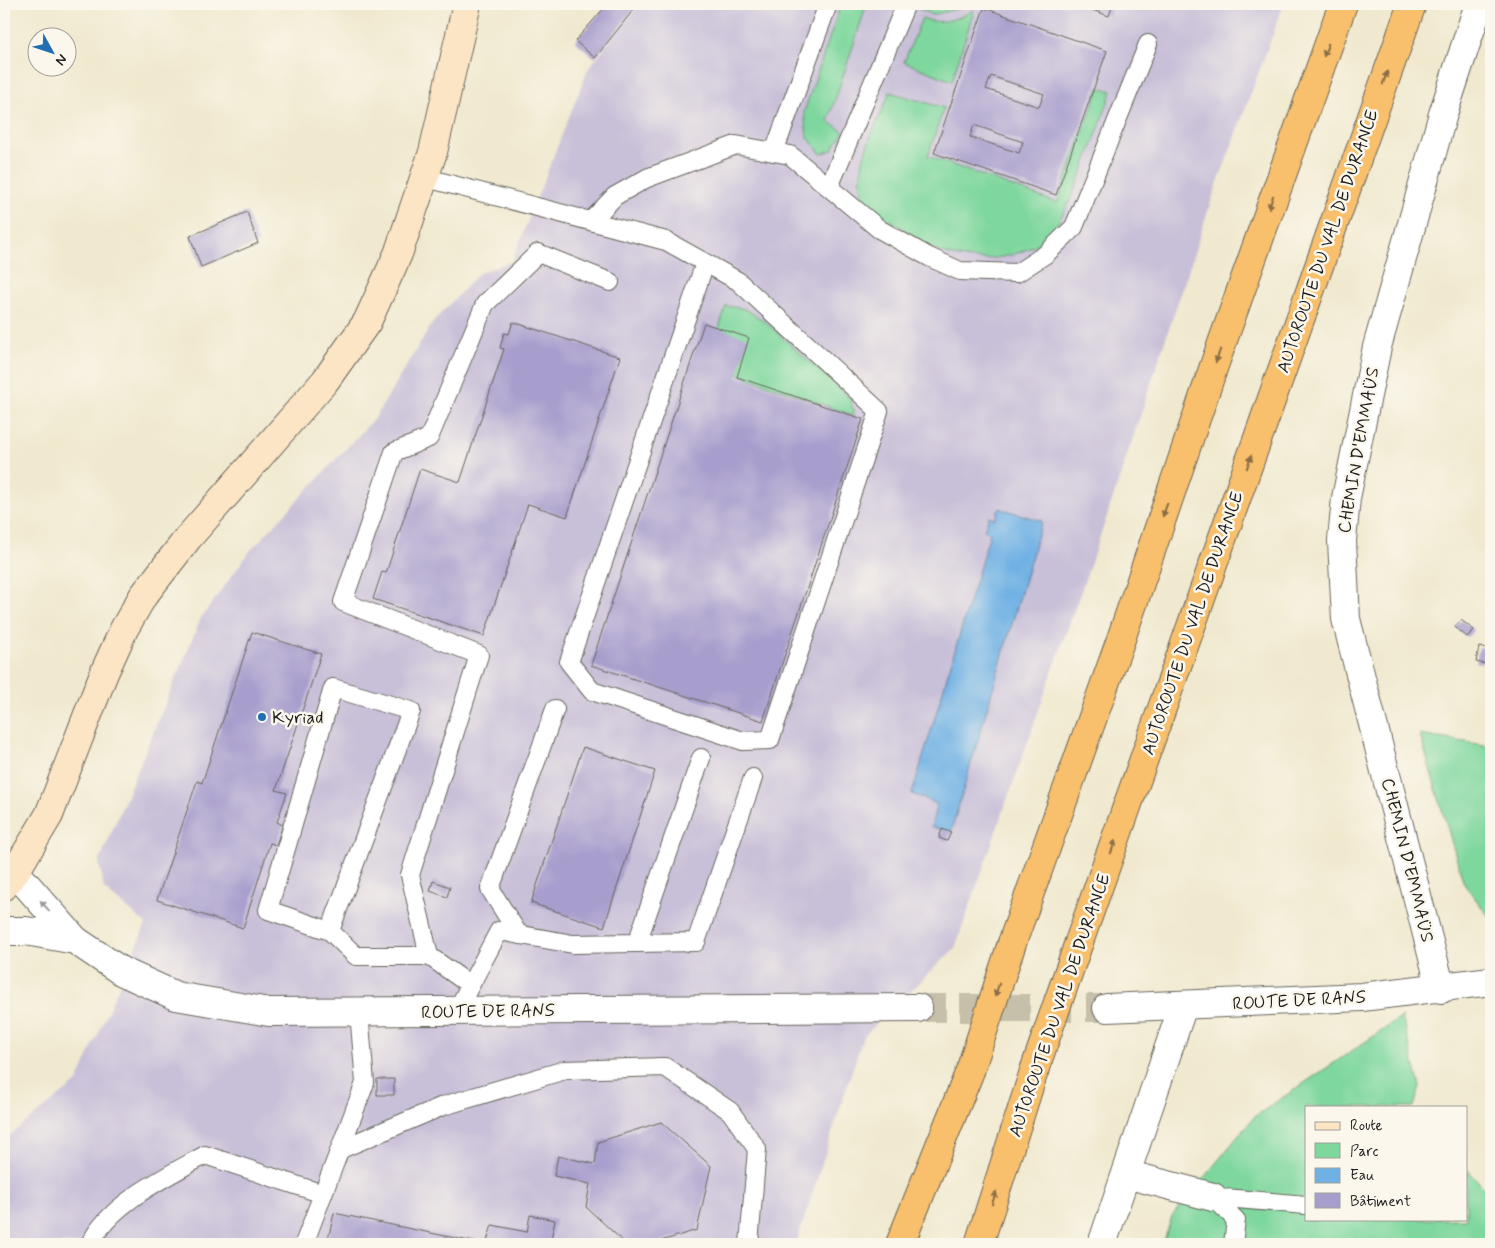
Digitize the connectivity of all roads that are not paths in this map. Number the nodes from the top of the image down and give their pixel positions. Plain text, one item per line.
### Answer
1 (467, 4) edge
2 (828, 4) edge
3 (906, 4) edge
4 (1343, 4) edge
5 (1412, 4) edge
6 (1480, 4) edge
7 (1148, 44) dead end
8 (774, 152) junction
9 (424, 178) junction
10 (829, 187) junction
11 (590, 222) junction
12 (705, 263) junction
13 (610, 282) dead end
14 (555, 709) dead end
15 (701, 758) dead end
16 (753, 778) dead end
17 (10, 879) edge
18 (4, 931) edge
19 (330, 931) junction
20 (519, 935) junction
21 (75, 940) junction
22 (637, 943) junction
23 (429, 956) junction
24 (1491, 981) edge
25 (470, 985) junction
26 (1442, 989) junction
27 (1183, 1006) junction
28 (918, 1008) tunnel mouth
29 (1106, 1008) tunnel mouth
30 (359, 1012) junction
31 (456, 1012) junction
32 (970, 1071) junction
33 (341, 1149) junction
34 (1126, 1174) junction
35 (323, 1194) junction
36 (1213, 1197) junction
37 (1305, 1205) edge
38 (90, 1244) edge
39 (304, 1244) edge
40 (749, 1244) edge
41 (900, 1244) edge
42 (912, 1244) edge
43 (979, 1244) edge
44 (1102, 1244) edge
45 (1233, 1244) edge

1 - 9 main road
2 - 8 lane
3 - 10 lane
4 -> 32 highway, bridge
43 -> 5 highway, AUTOROUTE DU VAL DE DURANCE, bridge
6 - 26 street, CHEMIN D'EMMAÜS
7 - 10 lane
8 - 10 lane
8 - 11 lane
9 - 11 lane
9 - 17 main road
11 - 12 lane
12 - 12 lane
13 - 23 lane
14 - 20 lane
15 - 22 lane
16 - 22 lane
21 -> 17 street, ROUTE DE RANS
18 - 21 street, ROUTE DE RANS
19 - 19 lane
19 - 23 lane
20 - 22 lane
20 - 25 lane
21 - 30 street, ROUTE DE RANS
23 - 25 lane
24 - 26 street, ROUTE DE RANS
25 - 31 lane
26 - 27 street, ROUTE DE RANS
27 - 29 street, ROUTE DE RANS
27 - 34 street
28 - 31 street, ROUTE DE RANS
30 - 31 street, ROUTE DE RANS
30 - 33 lane
32 - 41 highway
32 - 42 highway
33 - 35 lane
33 - 40 lane
34 - 36 street
34 - 44 street
35 - 38 lane
35 - 39 lane
36 - 37 lane
36 - 45 lane

